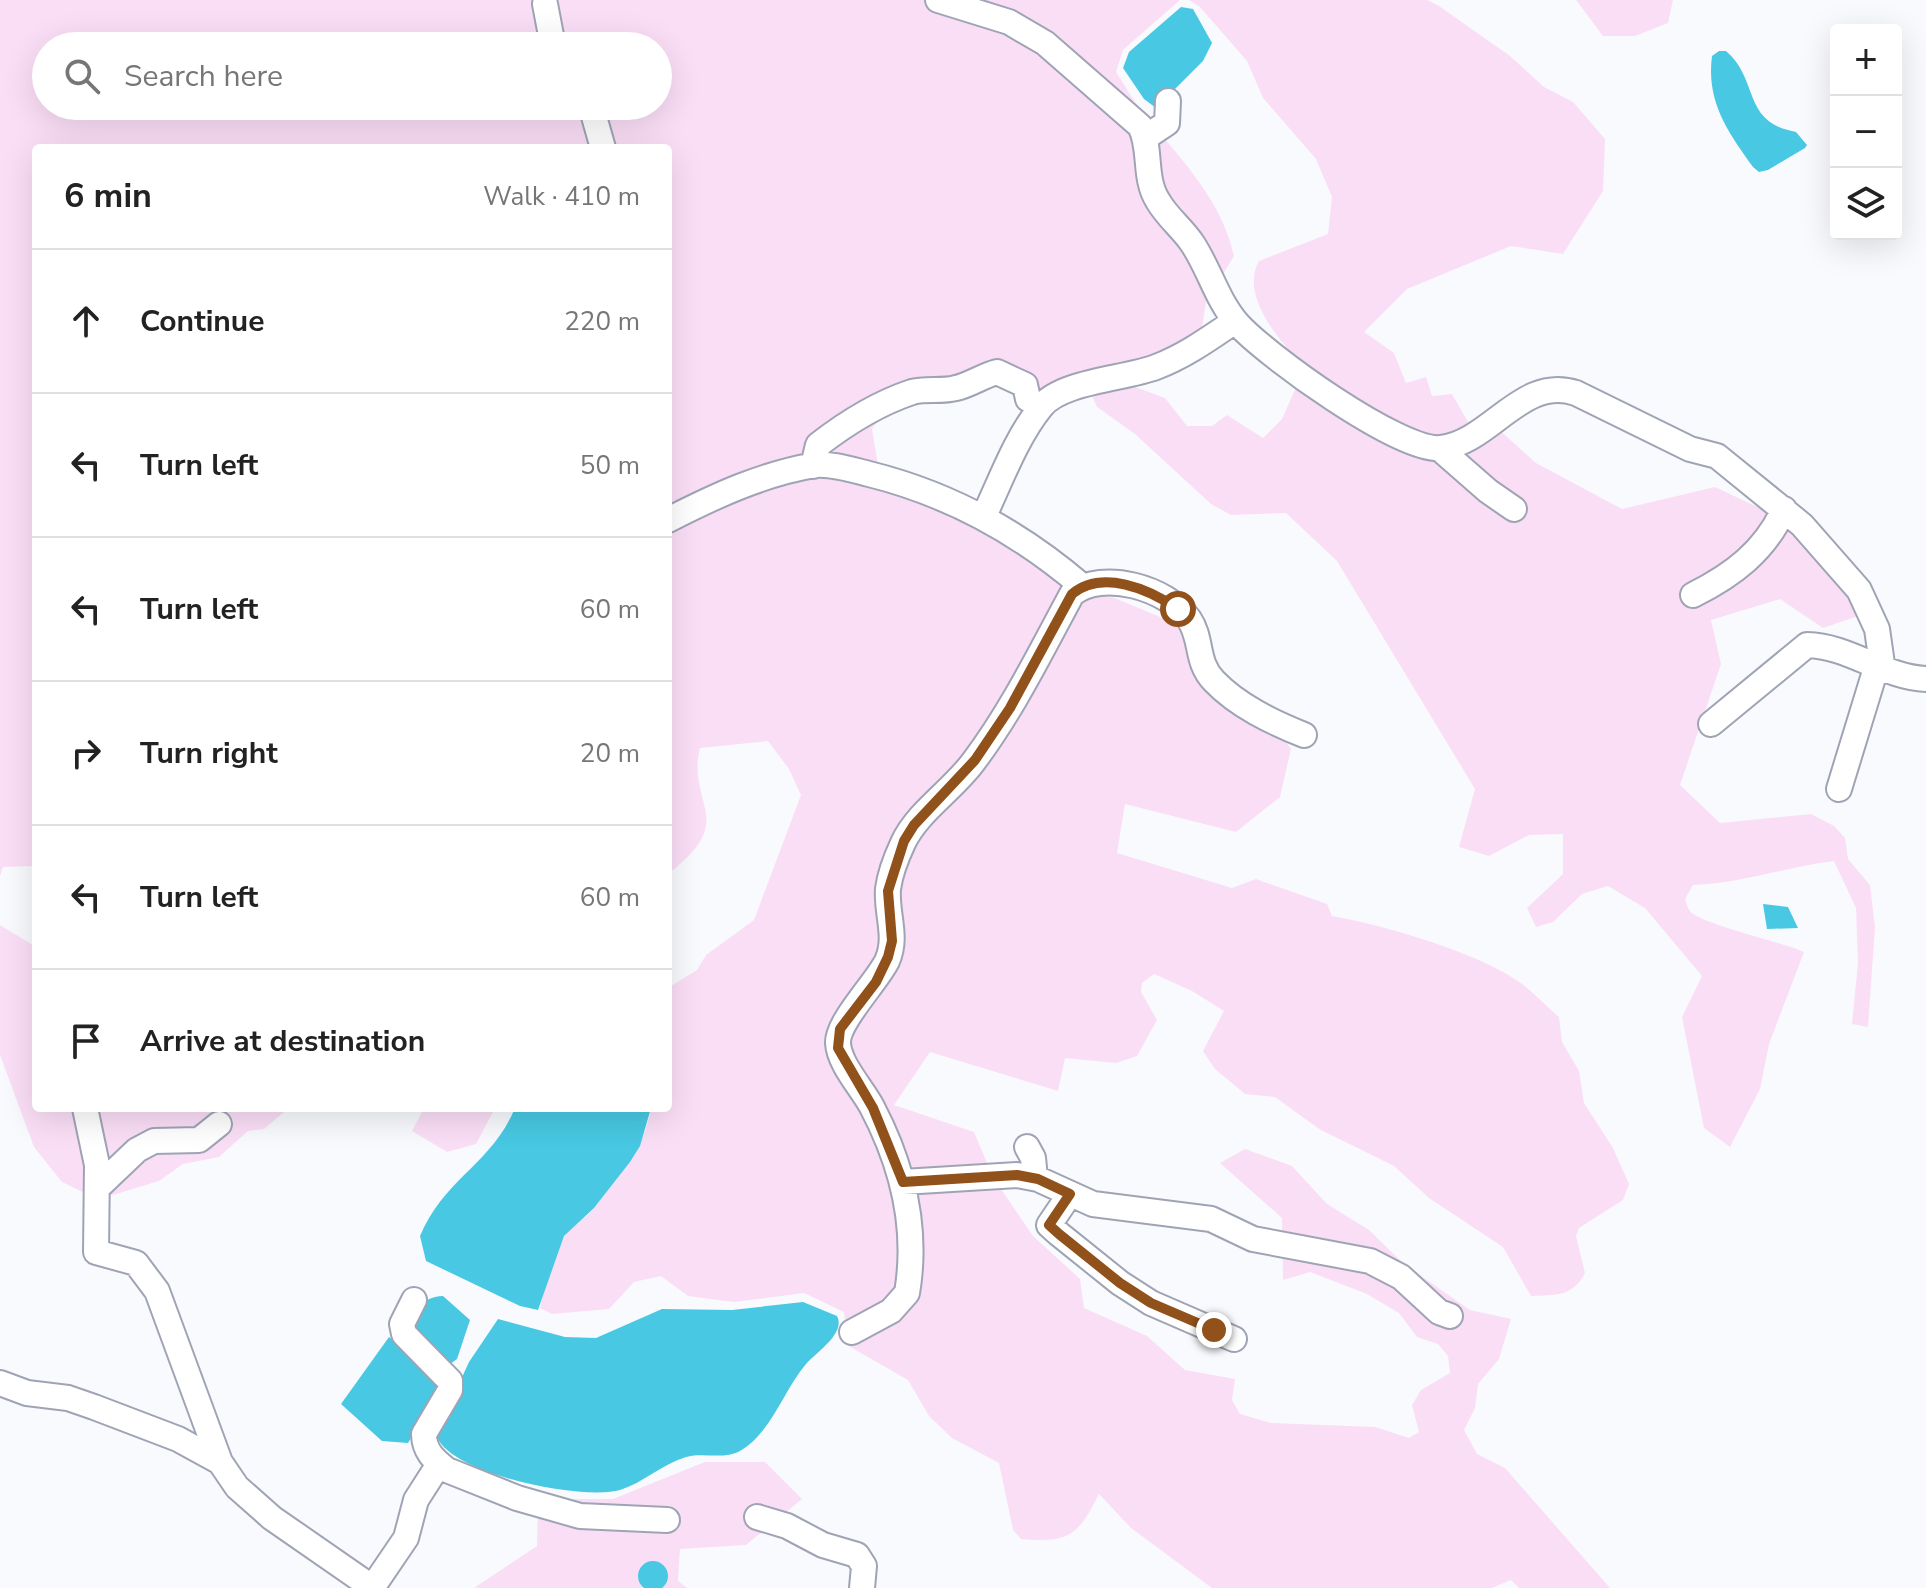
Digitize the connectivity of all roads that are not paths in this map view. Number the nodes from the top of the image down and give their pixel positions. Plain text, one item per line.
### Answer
1 (938, 0) edge
2 (543, 1) edge
3 (550, 32) edge
4 (1168, 101) dead end
5 (595, 120) edge
6 (1146, 137) junction
7 (602, 144) edge
8 (1235, 321) junction
9 (1041, 407) junction
10 (1440, 449) junction
11 (813, 466) junction
12 (1514, 509) dead end
13 (1784, 509) junction
14 (984, 516) junction
15 (672, 518) edge
16 (1082, 586) junction
17 (1693, 595) dead end
18 (1880, 670) junction
19 (1926, 679) edge
20 (1711, 724) dead end
21 (1304, 735) dead end
22 (1839, 789) dead end
23 (86, 1112) edge
24 (219, 1124) dead end
25 (1027, 1147) dead end
26 (1035, 1178) junction
27 (903, 1182) junction
28 (97, 1188) junction
29 (1070, 1194) junction
30 (414, 1300) dead end
31 (1450, 1316) dead end
32 (852, 1332) dead end
33 (1234, 1339) dead end
34 (0, 1383) edge
35 (220, 1462) junction
36 (439, 1464) junction
37 (757, 1517) dead end
38 (667, 1520) dead end
39 (373, 1588) edge
40 (862, 1588) edge

1 - 6 street
2 - 3 street
4 - 6 street
5 - 7 street
6 - 8 street
8 - 9 street
8 - 10 street
9 - 11 street
9 - 14 street
10 - 12 street
10 - 13 street
11 - 14 street
11 - 15 street
13 - 17 street
13 - 18 street
14 - 16 street
16 - 21 street
16 - 27 street
18 - 19 street
18 - 20 street
18 - 22 street
23 - 28 street
24 - 28 street
25 - 26 street
26 - 27 street
26 - 29 street
27 - 32 street
28 - 35 street
29 - 31 street
29 - 33 street
30 - 36 street
34 - 35 street
35 - 39 street
36 - 38 street
36 - 39 street
37 - 40 street

